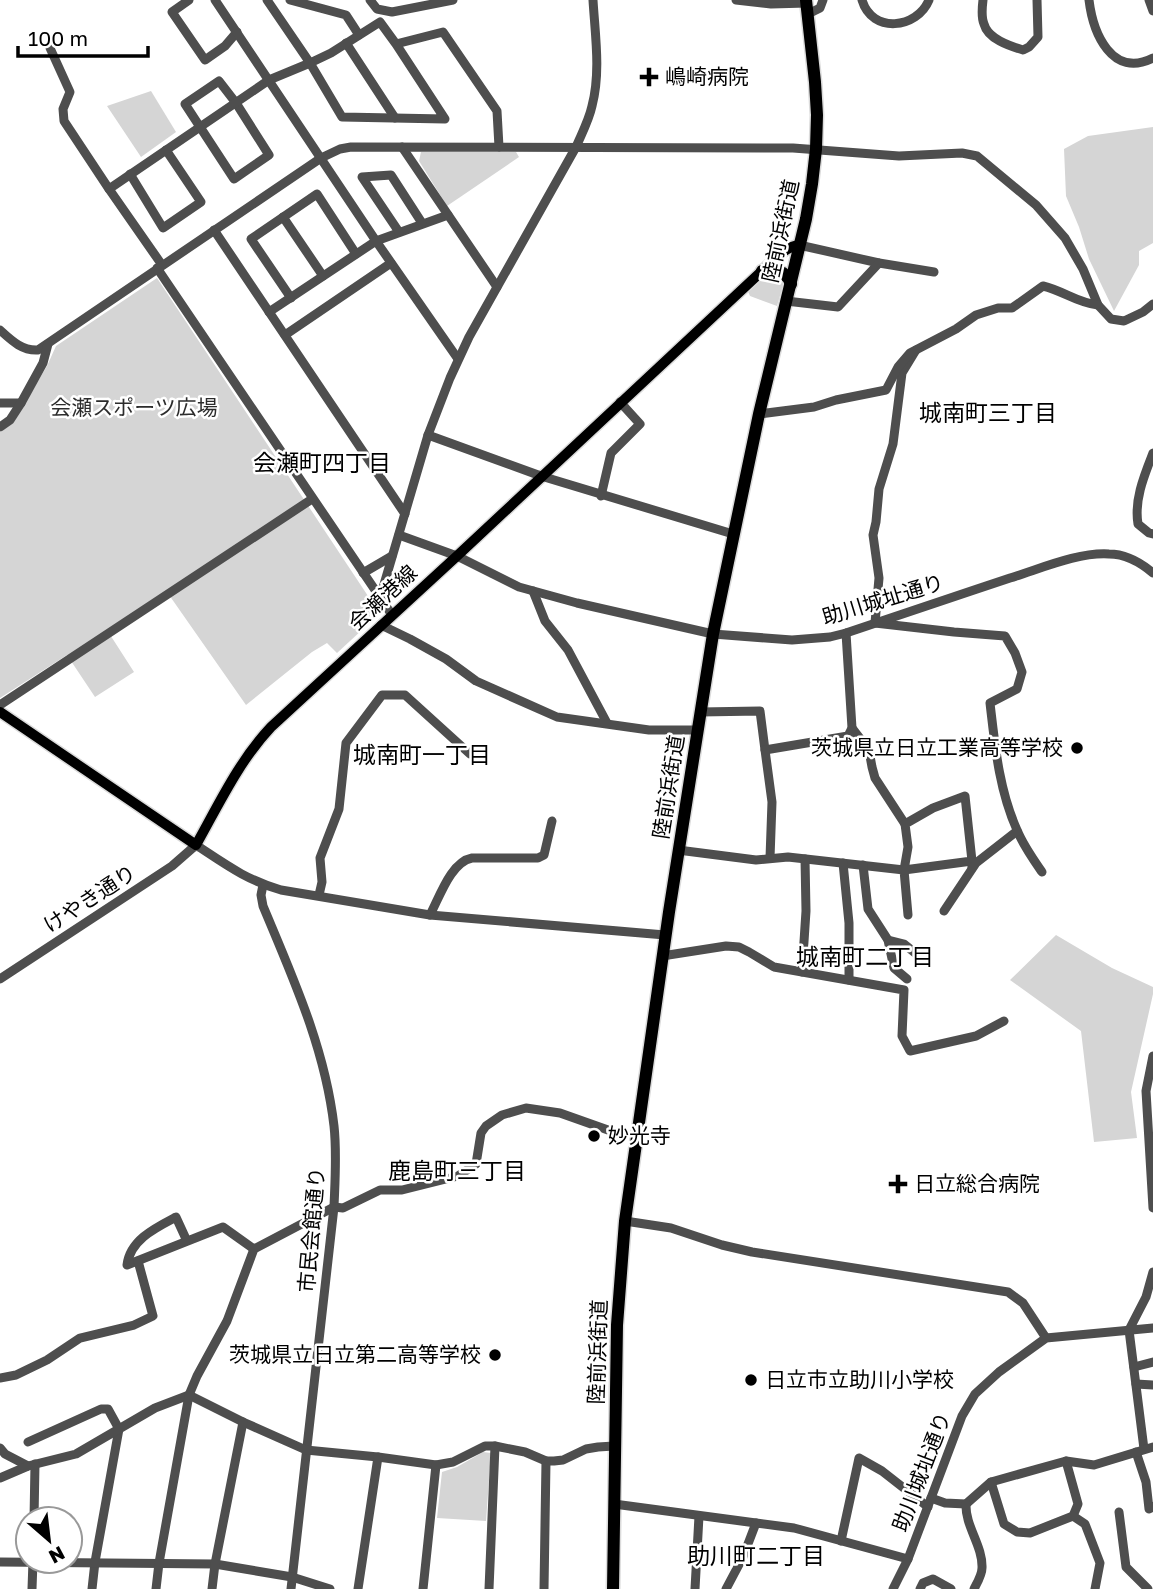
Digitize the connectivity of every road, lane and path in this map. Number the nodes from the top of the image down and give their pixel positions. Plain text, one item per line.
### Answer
1 (189, 0) edge
2 (215, 0) edge
3 (267, 0) edge
4 (290, 0) edge
5 (370, 0) edge
6 (453, 0) edge
7 (593, 0) edge
8 (736, 0) edge
9 (824, 0) edge
10 (862, 0) edge
11 (929, 0) edge
12 (983, 0) edge
13 (1037, 0) edge
14 (1089, 0) edge
15 (1149, 0) edge
16 (807, 5) edge
17 (1153, 11) edge
18 (237, 33) junction
19 (359, 35) junction
20 (346, 43) junction
21 (396, 44) junction
22 (50, 48) dead end
23 (1153, 58) edge
24 (1117, 60) junction
25 (310, 63) junction
26 (1153, 66) edge
27 (269, 80) junction
28 (236, 103) junction
29 (395, 118) junction
30 (200, 127) junction
31 (499, 147) junction
32 (576, 147) junction
33 (402, 148) junction
34 (816, 149) junction
35 (166, 150) junction
36 (321, 158) junction
37 (130, 174) junction
38 (109, 189) junction
39 (447, 215) junction
40 (283, 217) junction
41 (422, 223) junction
42 (214, 230) junction
43 (398, 232) junction
44 (376, 241) junction
45 (799, 245) junction
46 (356, 254) junction
47 (391, 263) junction
48 (879, 263) junction
49 (160, 267) junction
50 (762, 271) junction
51 (934, 272) dead end
52 (323, 276) junction
53 (790, 284) junction
54 (496, 287) junction
55 (291, 298) junction
56 (786, 301) junction
57 (1153, 304) edge
58 (1098, 305) junction
59 (269, 312) junction
60 (0, 330) edge
61 (285, 335) junction
62 (48, 344) junction
63 (916, 350) junction
64 (458, 359) junction
65 (21, 402) junction
66 (620, 402) junction
67 (0, 403) edge
68 (759, 414) junction
69 (0, 427) edge
70 (428, 435) junction
71 (1153, 453) edge
72 (541, 476) junction
73 (601, 496) junction
74 (312, 499) junction
75 (405, 514) junction
76 (733, 534) junction
77 (1153, 534) edge
78 (399, 535) junction
79 (393, 556) junction
80 (457, 556) junction
81 (363, 573) junction
82 (1153, 573) edge
83 (533, 591) junction
84 (380, 598) junction
85 (392, 615) junction
86 (875, 624) junction
87 (381, 625) junction
88 (846, 633) junction
89 (713, 634) junction
90 (0, 705) edge
91 (0, 712) edge
92 (700, 712) junction
93 (607, 723) junction
94 (852, 728) junction
95 (697, 730) junction
96 (765, 750) junction
97 (470, 754) dead end
98 (552, 821) dead end
99 (905, 824) junction
100 (1017, 831) junction
101 (196, 845) junction
102 (678, 850) junction
103 (771, 858) junction
104 (805, 859) junction
105 (843, 863) junction
106 (972, 864) junction
107 (863, 865) junction
108 (904, 870) junction
109 (1042, 872) dead end
110 (263, 885) junction
111 (319, 895) junction
112 (944, 911) dead end
113 (430, 915) junction
114 (908, 915) dead end
115 (666, 935) junction
116 (888, 940) junction
117 (662, 956) junction
118 (925, 961) dead end
119 (802, 972) junction
120 (0, 979) edge
121 (907, 979) dead end
122 (849, 980) junction
123 (1004, 1021) dead end
124 (1153, 1056) edge
125 (608, 1130) dead end
126 (334, 1207) junction
127 (1153, 1208) edge
128 (625, 1221) junction
129 (187, 1241) junction
130 (254, 1250) junction
131 (138, 1261) junction
132 (1153, 1272) edge
133 (1153, 1328) edge
134 (1129, 1330) junction
135 (1046, 1338) junction
136 (1153, 1362) edge
137 (1134, 1367) junction
138 (0, 1378) edge
139 (1136, 1384) junction
140 (1153, 1385) edge
141 (189, 1395) junction
142 (243, 1422) junction
143 (119, 1429) junction
144 (28, 1442) dead end
145 (495, 1446) junction
146 (614, 1446) junction
147 (1144, 1449) edge
148 (306, 1450) junction
149 (2, 1452) edge
150 (378, 1457) junction
151 (546, 1461) junction
152 (1066, 1461) junction
153 (31, 1465) junction
154 (436, 1465) junction
155 (0, 1478) edge
156 (991, 1482) junction
157 (930, 1502) junction
158 (614, 1504) junction
159 (966, 1504) junction
160 (33, 1505) edge
161 (1153, 1507) edge
162 (1119, 1512) dead end
163 (699, 1516) junction
164 (1073, 1516) junction
165 (757, 1523) junction
166 (841, 1541) junction
167 (908, 1559) junction
168 (84, 1562) edge
169 (95, 1562) junction
170 (159, 1563) junction
171 (215, 1564) junction
172 (292, 1577) junction
173 (92, 1589) edge
174 (156, 1589) edge
175 (212, 1589) edge
176 (291, 1589) edge
177 (330, 1589) edge
178 (358, 1589) edge
179 (423, 1589) edge
180 (489, 1589) edge
181 (544, 1589) edge
182 (613, 1589) edge
183 (695, 1589) edge
184 (726, 1589) edge
185 (893, 1589) edge
186 (920, 1589) edge
187 (951, 1589) edge
188 (974, 1589) edge
189 (1095, 1589) edge
190 (1148, 1589) edge

1 - 18 street
2 - 18 street
3 - 25 street
4 - 19 street
5 - 6 street
7 - 32 street
8 - 16 street
9 - 16 street
10 - 11 street
12 - 13 street
14 - 24 street
15 - 17 street
16 - 34 highway, 陸前浜街道
18 - 27 street
19 - 20 street
19 - 21 street
20 - 25 street
20 - 29 street
21 - 29 street
21 - 31 street
22 - 38 street
23 - 24 street
24 - 26 street
25 - 27 street
25 - 29 street
27 - 28 street
27 - 36 street
28 - 30 street
28 - 30 street
28 - 30 street
30 - 35 street
31 - 32 street
31 - 33 street
32 - 34 street
32 - 54 street
33 - 36 street
33 - 39 street
34 - 45 highway, 陸前浜街道
34 - 58 street
35 - 37 street
35 - 37 street
36 - 42 street
36 - 44 street
37 - 38 street
38 - 49 street
39 - 41 street
39 - 54 street
40 - 46 street
40 - 52 street
40 - 55 street
41 - 43 street
41 - 43 street
42 - 49 street
42 - 59 street
43 - 44 street
44 - 46 street
44 - 47 street
45 - 48 street
45 - 50 main road, 会瀬港線
45 - 53 highway, 陸前浜街道
46 - 52 street
47 - 61 street
47 - 64 street
48 - 51 street
48 - 56 street
49 - 62 street
49 - 74 street
50 - 53 highway
50 - 66 main road, 会瀬港線
52 - 55 street
53 - 56 highway, 陸前浜街道
54 - 64 street
55 - 59 street
56 - 68 highway, 陸前浜街道
57 - 58 street
58 - 63 street
59 - 61 street
60 - 62 street
61 - 75 street
62 - 65 street
63 - 68 street
63 - 86 street
64 - 70 street
65 - 67 street
65 - 69 street
66 - 72 main road, 会瀬港線
66 - 73 street
68 - 76 highway, 陸前浜街道
70 - 72 street
70 - 75 street
71 - 77 street
72 - 73 street
72 - 80 main road, 会瀬港線
73 - 76 street
74 - 81 street
74 - 90 street
75 - 78 street
76 - 89 highway, 陸前浜街道
78 - 79 street
78 - 80 street, 助川城址通り
79 - 81 street
79 - 84 street
80 - 83 street, 助川城址通り
80 - 85 main road, 会瀬港線
81 - 84 street
82 - 86 street, 助川城址通り
83 - 89 street, 助川城址通り
83 - 93 street
84 - 85 street
85 - 87 main road, 会瀬港線
86 - 88 street, 助川城址通り
86 - 100 street
87 - 93 street
87 - 101 main road, 会瀬港線
88 - 89 street, 助川城址通り
88 - 94 street
89 - 92 highway, 陸前浜街道
91 - 101 main road
92 - 95 highway, 陸前浜街道
92 - 96 street
93 - 95 street
94 - 96 street
94 - 99 street
95 - 102 highway, 陸前浜街道
96 - 103 street
97 - 111 street
98 - 113 street
99 - 106 street
99 - 108 street
100 - 106 street
100 - 109 street
101 - 110 street
101 - 120 street, けやき通り
102 - 103 street
102 - 115 highway, 陸前浜街道
103 - 104 street
104 - 105 street
104 - 119 street
105 - 107 street
105 - 122 street
106 - 108 street
106 - 112 street
107 - 108 street
107 - 116 street
108 - 114 street
110 - 111 street
110 - 126 street, 市民会館通り
111 - 113 street
113 - 115 street
115 - 117 highway, 陸前浜街道
116 - 118 street
116 - 121 street
117 - 119 street
117 - 128 highway, 陸前浜街道
119 - 122 street
122 - 123 street
124 - 127 street
125 - 126 street
126 - 130 street
126 - 148 street, 市民会館通り
128 - 135 street
128 - 146 highway, 陸前浜街道
129 - 130 street
129 - 131 street
129 - 131 street
130 - 141 street
131 - 138 street
132 - 134 street
133 - 134 street
134 - 135 street
134 - 137 street
135 - 157 street, 助川城址通り
136 - 137 street
137 - 139 street
139 - 140 street
139 - 147 street
141 - 142 street
141 - 143 street
141 - 170 street
142 - 148 street
142 - 171 street
143 - 144 street
143 - 153 street
143 - 169 street
145 - 151 street
145 - 154 street
145 - 180 street
146 - 151 street
146 - 158 highway, 陸前浜街道
147 - 152 street
147 - 161 street
148 - 150 street
148 - 172 street, 市民会館通り
149 - 153 street
150 - 154 street
150 - 178 street
151 - 181 street
152 - 156 street
152 - 164 street
153 - 155 street
153 - 160 street
154 - 179 street
156 - 159 street
156 - 164 street
157 - 159 street
157 - 166 street
157 - 167 street, 助川城址通り
158 - 163 street
158 - 182 highway, 陸前浜街道
159 - 188 street
162 - 190 street
163 - 165 street
163 - 183 street
164 - 189 street
165 - 166 street
165 - 184 street
166 - 167 street
167 - 185 street, 助川城址通り
168 - 169 street
169 - 170 street
169 - 173 street
170 - 171 street
170 - 174 street
171 - 172 street
171 - 175 street
172 - 176 street, 市民会館通り
172 - 177 street
186 - 187 street

